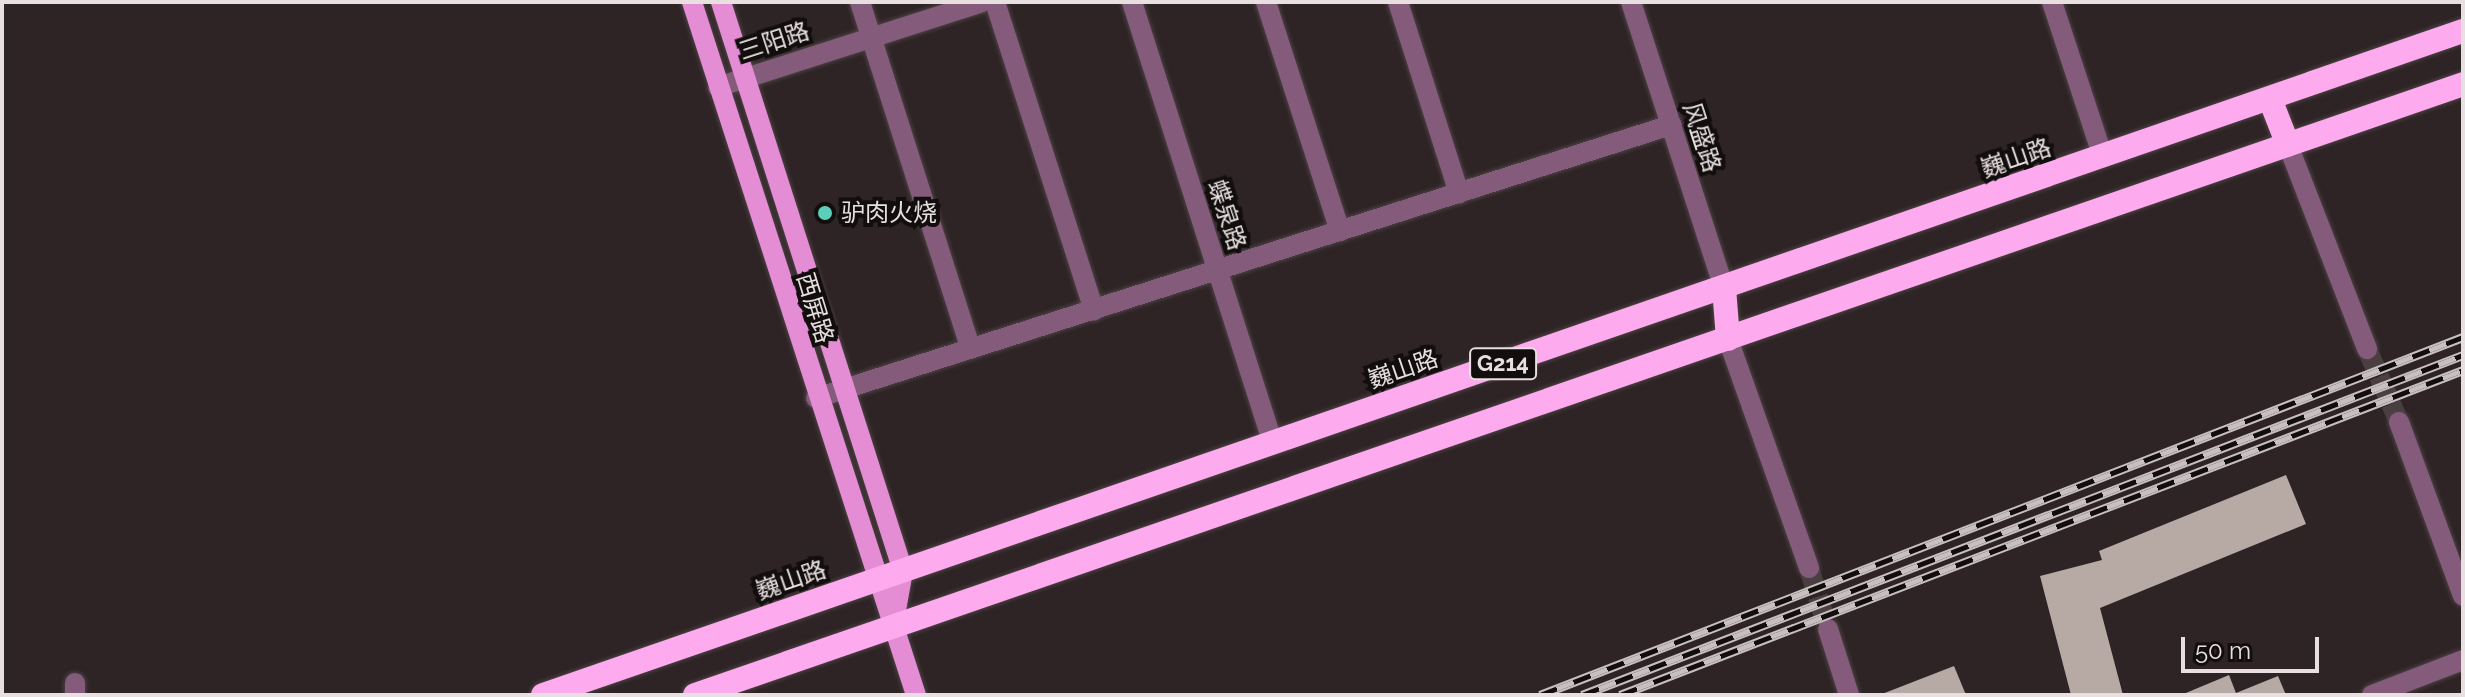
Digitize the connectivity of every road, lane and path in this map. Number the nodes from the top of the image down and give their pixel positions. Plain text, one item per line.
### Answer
1 (692, 2) edge
2 (721, 2) edge
3 (860, 2) edge
4 (982, 2) edge
5 (995, 2) edge
6 (1132, 2) edge
7 (1266, 2) edge
8 (1398, 2) edge
9 (1631, 2) edge
10 (2052, 2) edge
11 (2463, 31) edge
12 (871, 38) junction
13 (745, 78) junction
14 (2463, 84) edge
15 (718, 87) junction
16 (2270, 99) junction
17 (1671, 125) junction
18 (2288, 145) junction
19 (2103, 157) junction
20 (1459, 193) junction
21 (1340, 231) junction
22 (1218, 270) junction
23 (1724, 288) junction
24 (1094, 310) junction
25 (1728, 339) junction
26 (971, 349) junction
27 (2367, 349) tunnel mouth
28 (845, 389) junction
29 (816, 398) junction
30 (2399, 422) tunnel mouth
31 (1273, 444) junction
32 (1809, 568) tunnel mouth
33 (903, 571) junction
34 (874, 581) junction
35 (2463, 596) edge
36 (893, 627) junction
37 (1828, 629) tunnel mouth
38 (2463, 660) edge
39 (543, 695) edge
40 (695, 695) edge
41 (916, 695) edge
42 (1849, 695) edge
43 (2372, 695) edge

1 - 15 main road, 西屏路
2 - 13 main road, 西屏路
3 - 12 street
4 - 12 street, 三阳路
5 - 24 street
6 - 22 street, 蝶泉路
7 - 21 street
8 - 20 street
9 - 17 street, 风盛路
10 - 19 street
11 - 16 highway, 巍山路 / G214
12 - 13 street, 三阳路
12 - 26 street
13 - 15 street, 三阳路
13 - 28 main road, 西屏路
14 - 18 highway, G214
15 - 29 main road, 西屏路
16 - 18 highway
16 - 19 highway, 巍山路 / G214
17 - 20 street
17 - 23 street, 风盛路
18 - 25 highway, G214
18 - 27 street
19 - 23 highway, 巍山路 / G214
20 - 21 street
21 - 22 street
22 - 24 street
22 - 31 street, 蝶泉路
23 - 25 highway
23 - 31 highway, 巍山路 / G214
24 - 26 street
25 - 32 street
25 - 36 highway, G214
26 - 28 street
28 - 29 street
28 - 33 main road, 西屏路
29 - 34 main road, 西屏路
30 - 35 street
31 - 33 highway, 巍山路 / G214
33 - 34 highway, 巍山路 / G214
33 - 36 main road, 西屏路
34 - 36 main road, 西屏路
34 - 39 highway, 巍山路 / G214
36 - 40 highway, G214
36 - 41 main road, 西屏路
37 - 42 street
38 - 43 street

